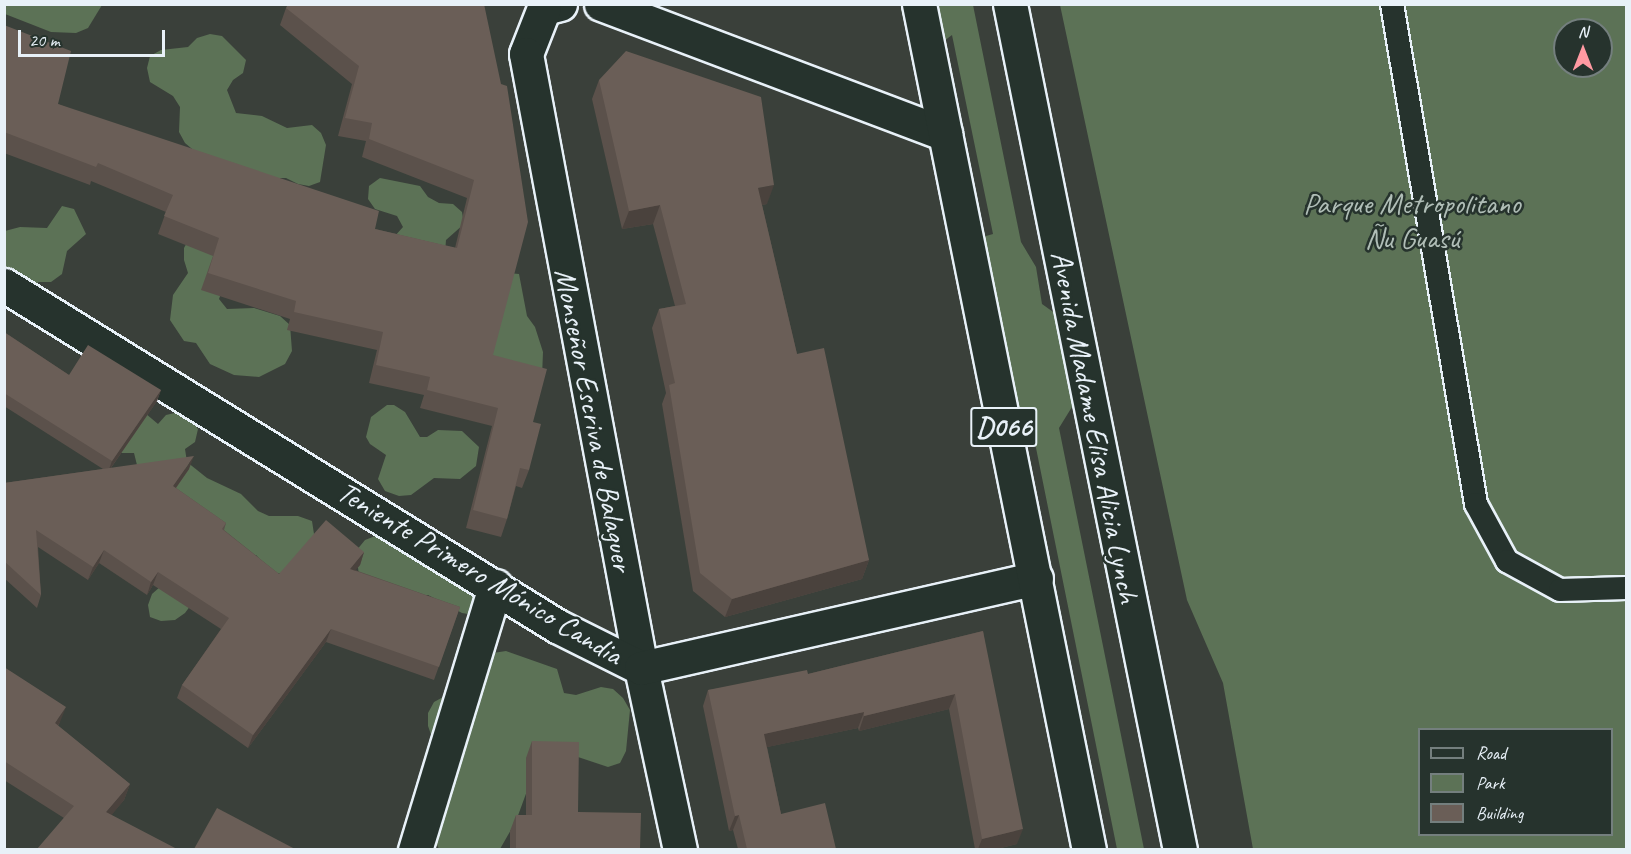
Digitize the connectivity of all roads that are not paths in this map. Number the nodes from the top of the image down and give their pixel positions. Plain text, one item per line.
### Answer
1 (601, 4) edge
2 (919, 4) edge
3 (1010, 4) edge
4 (1392, 4) edge
5 (547, 6) edge
6 (945, 134) junction
7 (4, 285) edge
8 (1035, 578) junction
9 (495, 586) junction
10 (1626, 588) edge
11 (641, 668) junction
12 (416, 849) edge
13 (680, 849) edge
14 (1089, 849) edge
15 (1180, 849) edge

1 - 6 main road
2 - 6 main road, D066
3 - 15 main road, Avenida Madame Elisa Alicia Lynch
4 - 10 lane
5 - 11 main road, Monseñor Escriva de Balaguer
6 - 8 main road, D066
7 - 9 main road, Teniente Primero Mónico Candia
8 - 11 main road, Teniente Primero Mónico Candia
8 - 14 main road, D066
9 - 11 main road, Teniente Primero Mónico Candia
9 - 12 main road
11 - 13 main road, Monseñor Escriva de Balaguer

